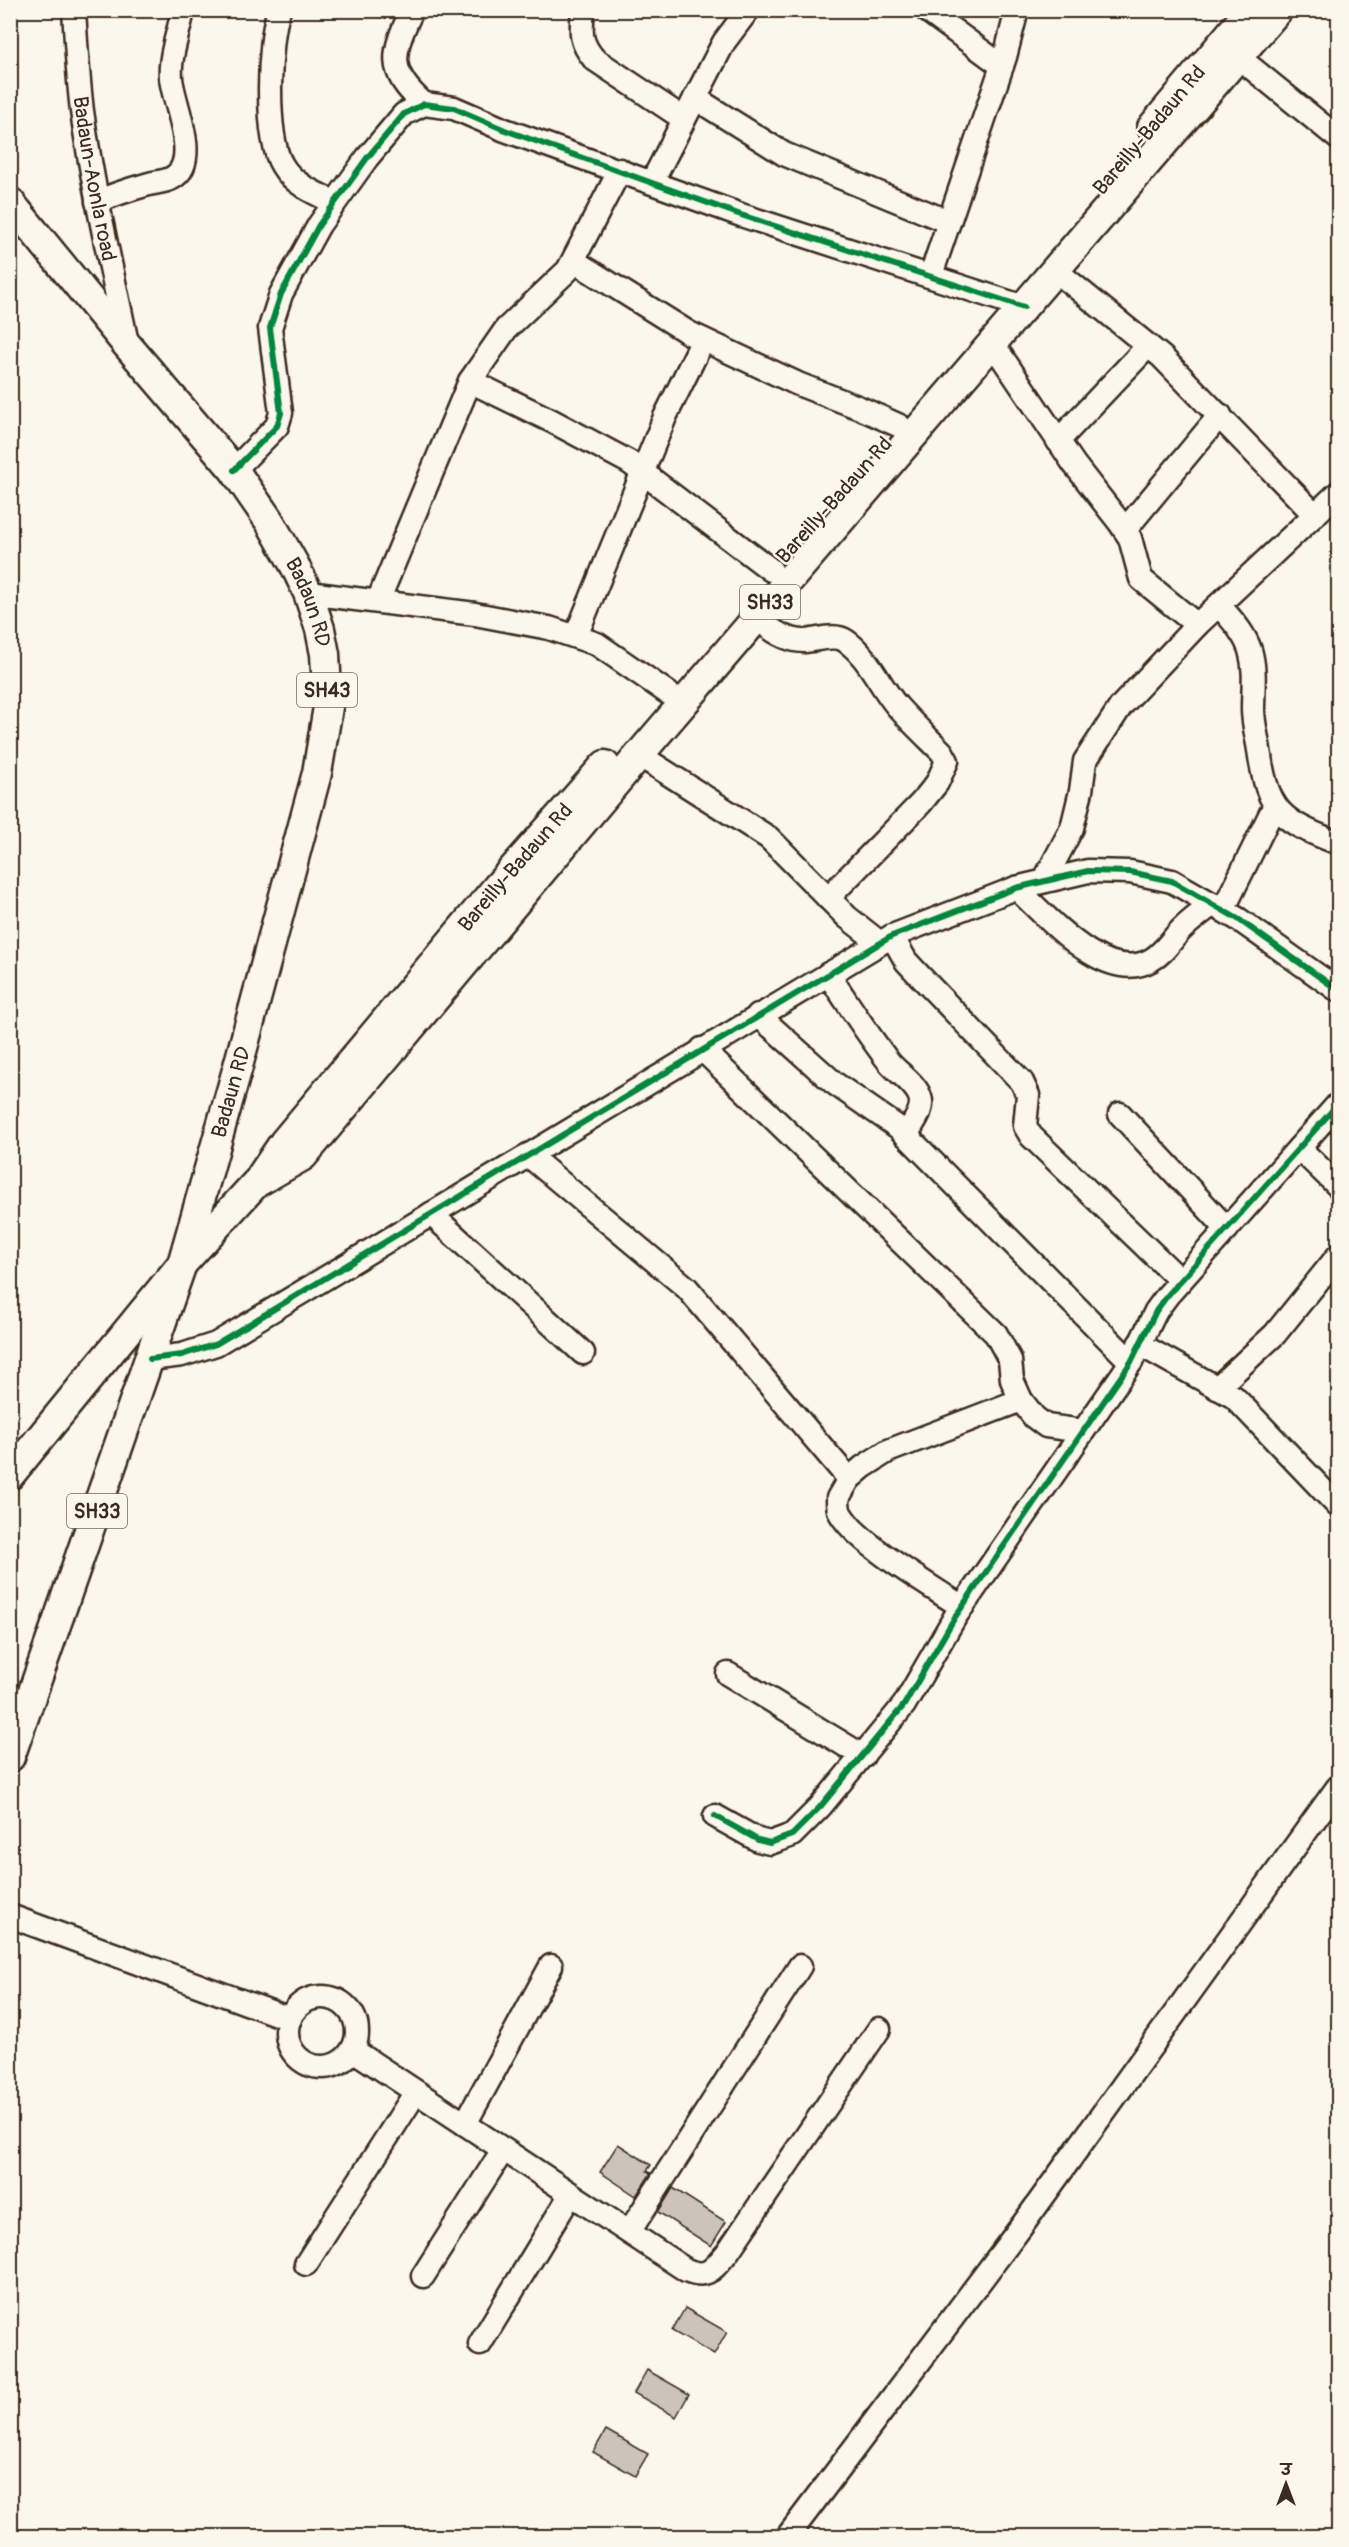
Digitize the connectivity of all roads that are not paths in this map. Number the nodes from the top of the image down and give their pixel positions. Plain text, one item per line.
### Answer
1 (74, 10) edge
2 (183, 10) edge
3 (279, 10) edge
4 (412, 10) edge
5 (584, 10) edge
6 (748, 10) edge
7 (926, 10) edge
8 (1017, 10) edge
9 (1250, 10) edge
10 (1278, 10) edge
11 (1229, 50) junction
12 (1002, 66) junction
13 (695, 98) junction
14 (424, 104) junction
15 (684, 119) junction
16 (1338, 138) edge
17 (620, 170) junction
18 (652, 182) junction
19 (10, 202) edge
20 (97, 202) junction
21 (334, 202) junction
22 (949, 222) junction
23 (574, 261) junction
24 (1055, 270) junction
25 (931, 275) junction
26 (1015, 304) junction
27 (703, 340) junction
28 (993, 344) junction
29 (128, 345) junction
30 (1148, 346) junction
31 (470, 381) junction
32 (1220, 415) junction
33 (900, 426) junction
34 (1058, 441) junction
35 (234, 470) junction
36 (643, 472) junction
37 (1338, 494) edge
38 (1315, 515) junction
39 (1125, 530) junction
40 (771, 570) junction
41 (308, 593) junction
42 (378, 601) junction
43 (1219, 605) junction
44 (757, 617) junction
45 (1197, 625) junction
46 (576, 636) junction
47 (668, 693) junction
48 (639, 755) junction
49 (1275, 805) junction
50 (1338, 843) edge
51 (1044, 881) junction
52 (1016, 888) junction
53 (828, 898) junction
54 (1218, 907) junction
55 (886, 939) junction
56 (828, 974) junction
57 (1338, 990) edge
58 (758, 1015) junction
59 (702, 1049) junction
60 (1338, 1104) edge
61 (1119, 1114) dead end
62 (906, 1135) junction
63 (1299, 1148) junction
64 (528, 1155) junction
65 (256, 1183) junction
66 (1338, 1186) edge
67 (430, 1214) junction
68 (1227, 1229) junction
69 (1338, 1256) edge
70 (182, 1264) junction
71 (1180, 1280) junction
72 (583, 1353) dead end
73 (1135, 1353) junction
74 (150, 1359) junction
75 (1217, 1388) junction
76 (1021, 1400) junction
77 (1083, 1431) junction
78 (10, 1475) edge
79 (849, 1479) junction
80 (1338, 1506) edge
81 (962, 1607) junction
82 (728, 1674) dead end
83 (863, 1756) junction
84 (10, 1757) edge
85 (1338, 1787) edge
86 (715, 1816) dead end
87 (10, 1916) edge
88 (550, 1966) dead end
89 (800, 1966) dead end
90 (290, 2019) junction
91 (879, 2029) dead end
92 (353, 2050) junction
93 (416, 2092) junction
94 (465, 2124) junction
95 (503, 2150) junction
96 (571, 2194) junction
97 (629, 2232) junction
98 (306, 2264) dead end
99 (423, 2276) dead end
100 (480, 2344) dead end
101 (788, 2536) edge

1 - 20 street, Badaun-Aonla road
2 - 20 street
3 - 21 street
4 - 14 street
5 - 15 street
6 - 13 street
7 - 12 street
8 - 12 street
9 - 11 main road, Bareilly-Badaun Rd / SH33
10 - 11 main road, SH33
11 - 16 street
11 - 24 main road, SH33
11 - 26 main road, Bareilly-Badaun Rd / SH33
12 - 22 street
13 - 15 street
13 - 22 street
14 - 17 street
14 - 21 street
15 - 18 street
17 - 18 street
17 - 23 street
18 - 25 street
19 - 29 main road, Badaun RD / SH43
20 - 29 street, Badaun-Aonla road
21 - 35 street
22 - 25 street
23 - 27 street
23 - 31 street
24 - 26 main road, SH33
24 - 30 street
25 - 26 street
26 - 28 main road, SH33
26 - 33 main road, Bareilly-Badaun Rd / SH33
27 - 33 street
27 - 36 street
28 - 34 street
28 - 44 main road, SH33
29 - 35 main road, Badaun RD / SH43
30 - 32 street
30 - 34 street
31 - 36 street
31 - 42 street
32 - 38 street
32 - 39 street
33 - 40 main road, Bareilly-Badaun Rd / SH33
34 - 39 street
35 - 41 main road, Badaun RD / SH43
36 - 40 street
36 - 46 street
37 - 38 street
38 - 43 street
39 - 45 street
40 - 47 main road, Bareilly-Badaun Rd / SH33
41 - 42 street
41 - 70 main road, Badaun RD / SH43
42 - 46 street
43 - 45 street
43 - 49 street
44 - 48 main road, SH33
44 - 53 street
45 - 51 street
46 - 47 street
47 - 65 main road, Bareilly-Badaun Rd / SH33
48 - 53 street
48 - 65 main road, SH33
49 - 50 street
49 - 54 street
51 - 52 street
51 - 54 street
52 - 54 street
52 - 55 street
53 - 55 street
54 - 57 street
55 - 56 street
55 - 71 street
56 - 58 street
56 - 62 street
58 - 59 street
58 - 62 street
59 - 64 street
59 - 76 street
60 - 63 street
61 - 68 street
62 - 73 street
63 - 66 street
63 - 68 street
64 - 67 street
64 - 79 street
65 - 70 main road, SH33
67 - 72 street
67 - 74 street
68 - 71 street
69 - 75 street
70 - 74 main road, SH33
70 - 78 main road, SH33
71 - 73 street
73 - 75 street
73 - 77 street
74 - 84 main road, SH33
75 - 80 street
76 - 77 street
76 - 79 street
77 - 81 street
79 - 81 street
81 - 83 street
82 - 83 street
83 - 86 street
85 - 101 street
87 - 90 street
88 - 94 street
89 - 97 street
90 - 92 street
90 - 92 street
91 - 97 street
92 - 93 street
93 - 94 street
93 - 98 street
94 - 95 street
95 - 96 street
95 - 99 street
96 - 97 street
96 - 100 street

